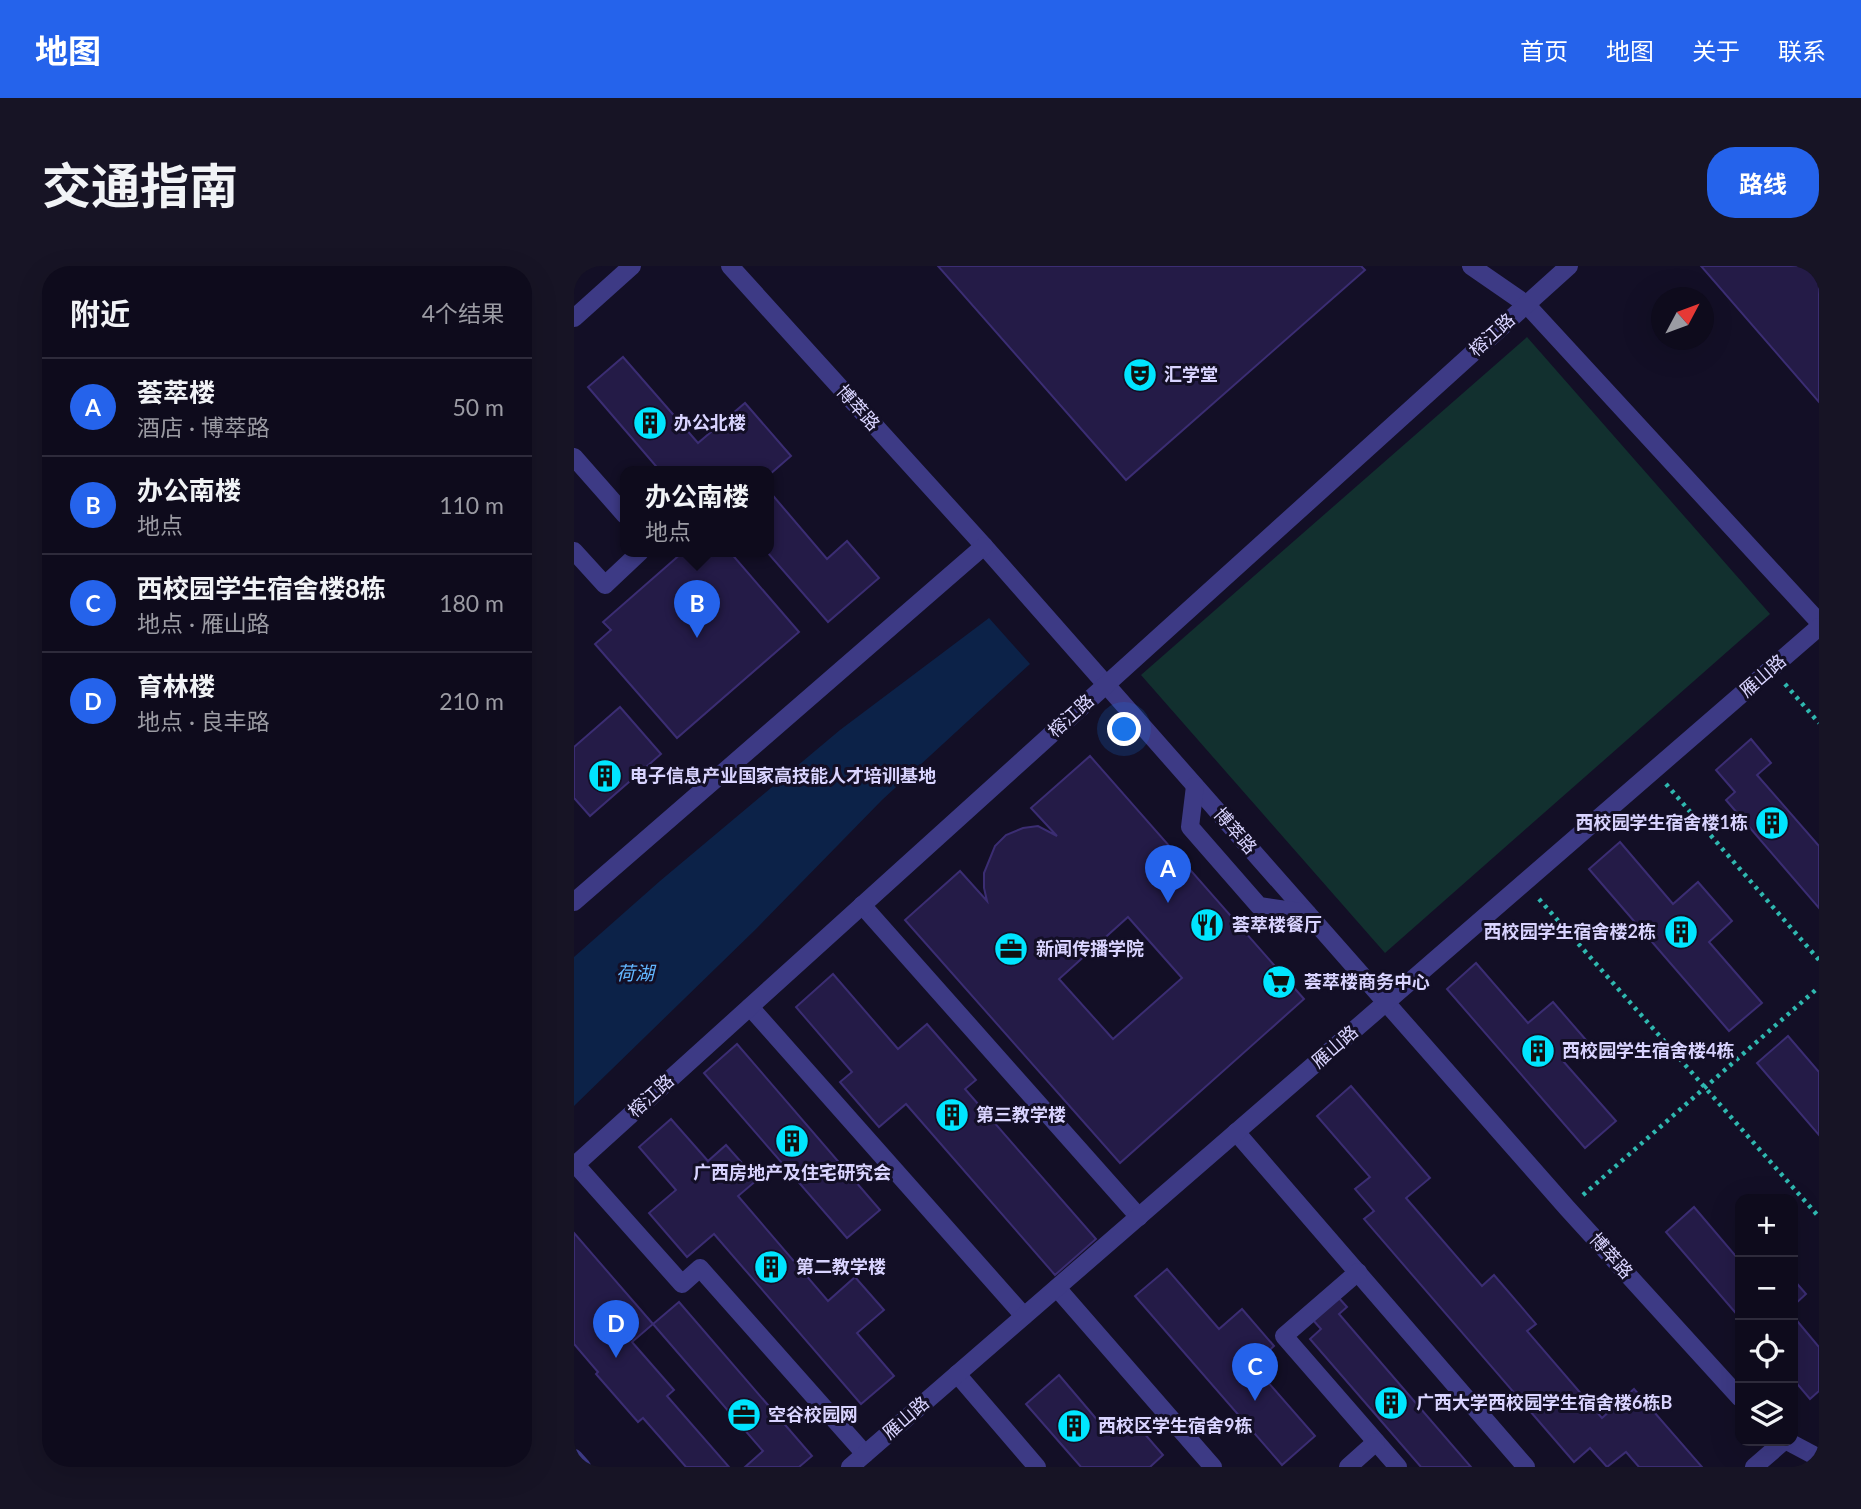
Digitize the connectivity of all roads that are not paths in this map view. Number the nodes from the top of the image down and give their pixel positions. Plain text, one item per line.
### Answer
1 (632, 266) edge
2 (730, 266) edge
3 (1471, 266) edge
4 (1569, 266) edge
5 (1526, 304) junction
6 (574, 317) edge
7 (574, 457) edge
8 (620, 508) edge
9 (984, 546) junction
10 (574, 551) edge
11 (635, 557) edge
12 (1819, 624) edge
13 (1105, 685) junction
14 (1195, 786) junction
15 (575, 899) edge
16 (862, 905) junction
17 (1307, 913) junction
18 (1387, 1002) junction
19 (750, 1007) junction
20 (1236, 1132) junction
21 (575, 1165) edge
22 (1139, 1217) junction
23 (1358, 1272) junction
24 (1057, 1287) junction
25 (1024, 1316) junction
26 (957, 1374) junction
27 (1735, 1393) edge
28 (1376, 1442) junction
29 (1780, 1446) edge
30 (1796, 1446) edge
31 (865, 1454) junction
32 (574, 1458) edge
33 (1819, 1458) edge
34 (582, 1467) edge
35 (850, 1467) edge
36 (1037, 1467) edge
37 (1213, 1467) edge
38 (1348, 1467) edge
39 (1398, 1467) edge
40 (1526, 1467) edge
41 (1754, 1467) edge

1 - 6 street
2 - 9 street, 博萃路
3 - 5 street
4 - 5 street, 榕江路
5 - 12 street
5 - 13 street, 榕江路
7 - 8 street
9 - 13 street, 博萃路
9 - 15 street
10 - 11 street
12 - 18 street, 雁山路
13 - 14 street, 博萃路
13 - 16 street, 榕江路
14 - 17 street, 博萃路
14 - 17 street
16 - 19 street, 榕江路
16 - 22 street
17 - 18 street, 博萃路
18 - 20 street, 雁山路
18 - 27 street, 博萃路
19 - 21 street, 榕江路
19 - 25 street
20 - 22 street, 雁山路
20 - 23 street
21 - 31 street
22 - 24 street, 雁山路
23 - 28 street
23 - 40 street
24 - 25 street, 雁山路
24 - 37 street
25 - 26 street, 雁山路
26 - 31 street, 雁山路
26 - 36 street
28 - 38 street
28 - 39 street
29 - 41 street
30 - 33 street
31 - 35 street, 雁山路
32 - 34 street

